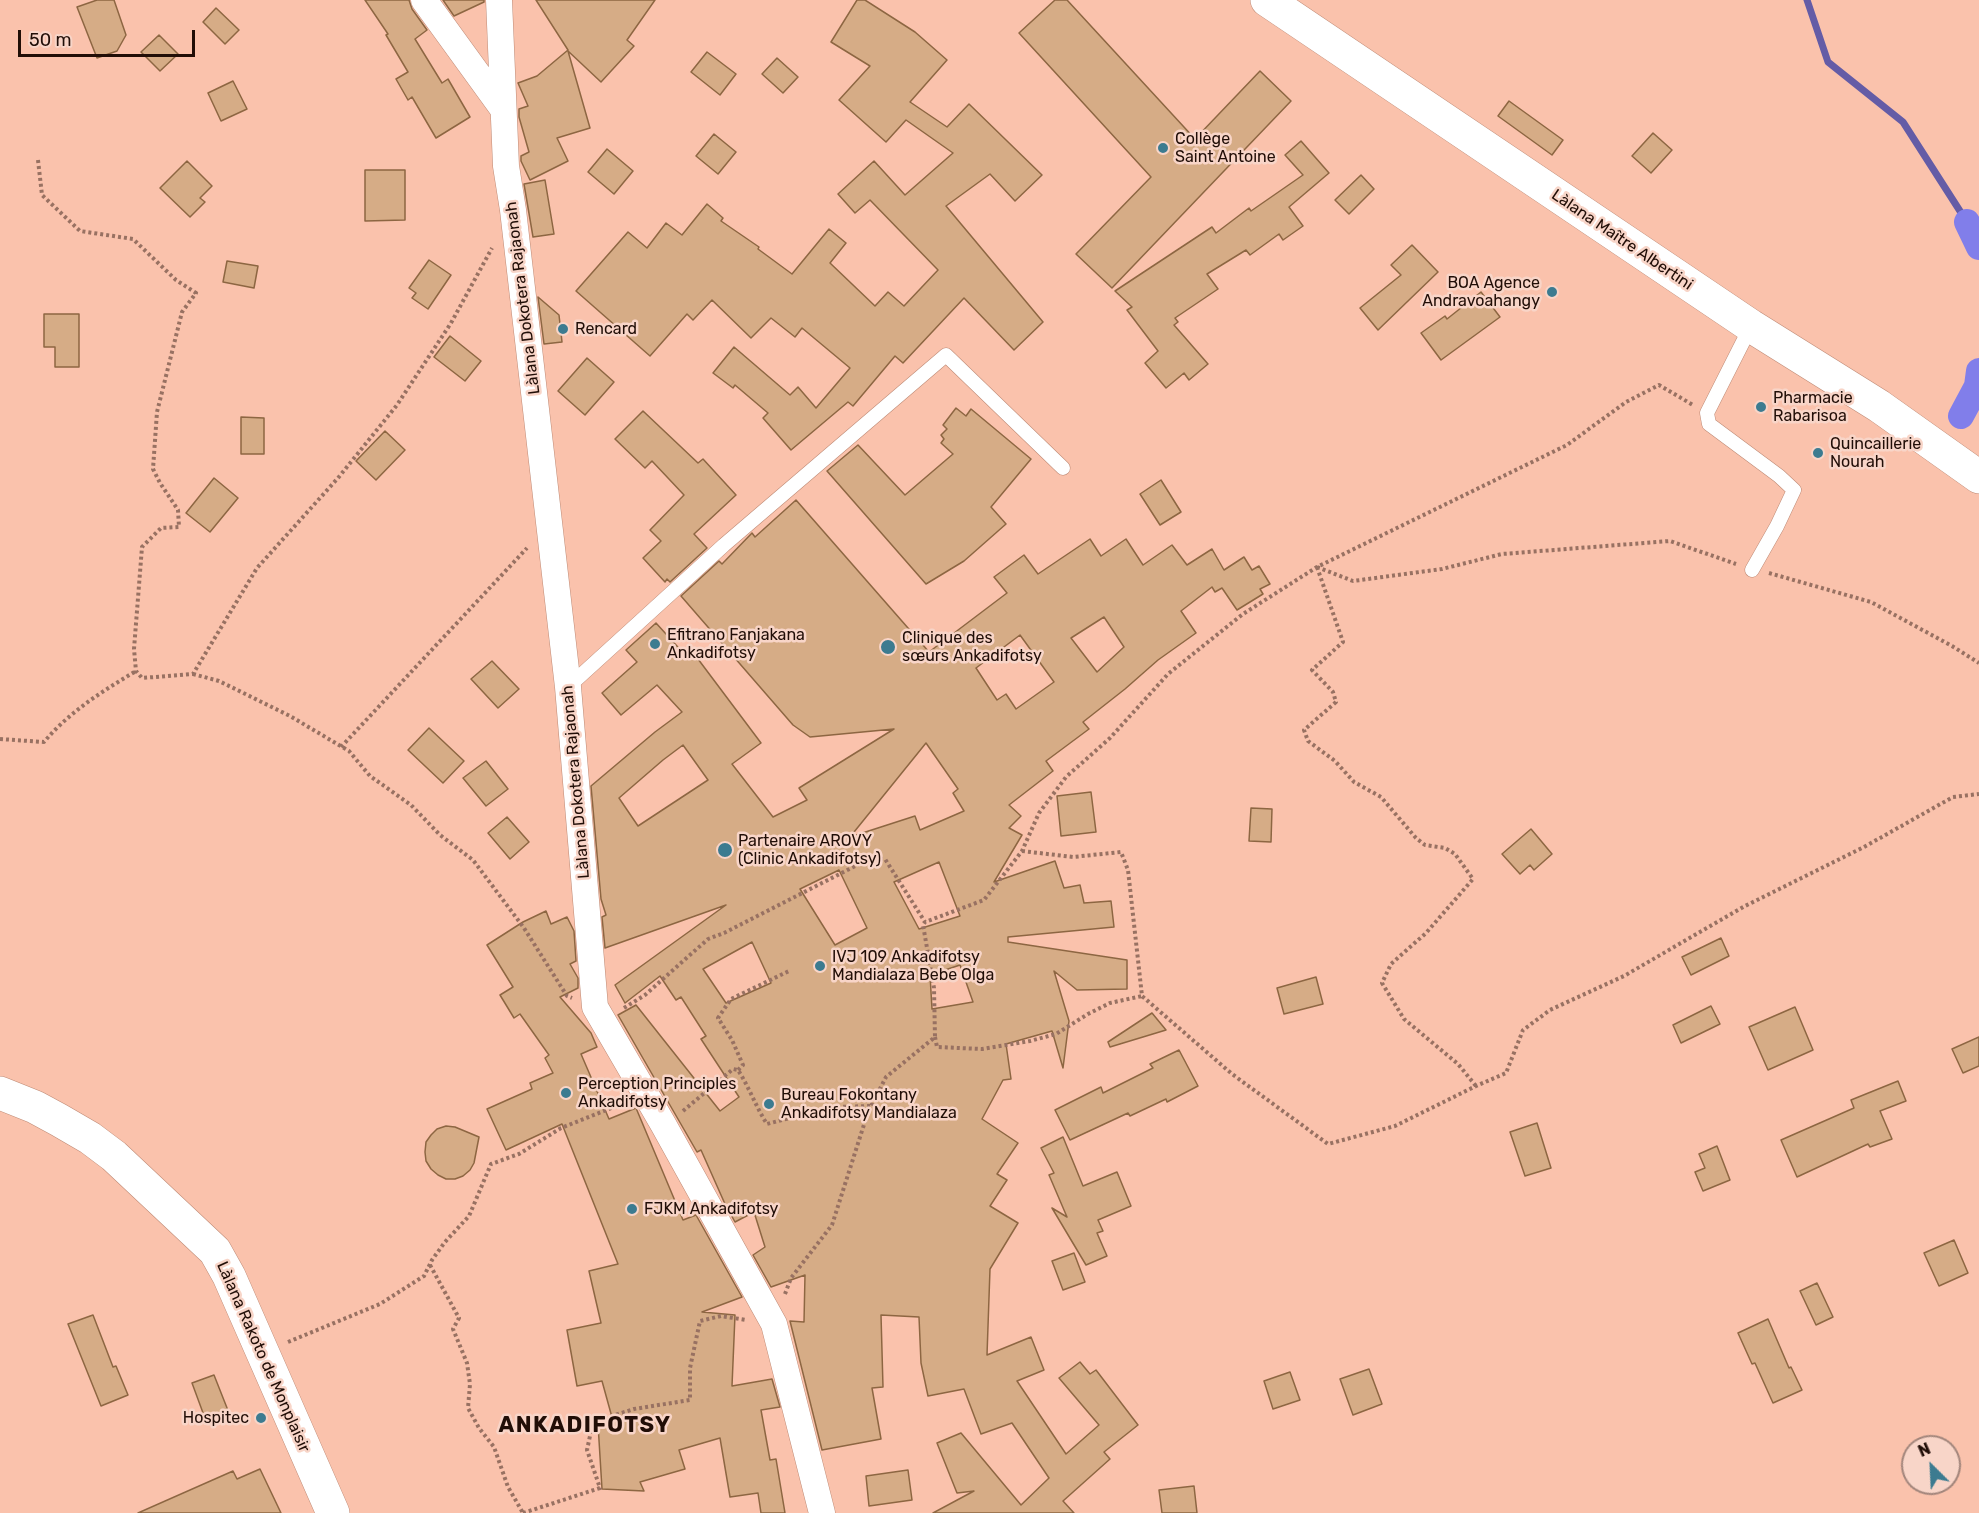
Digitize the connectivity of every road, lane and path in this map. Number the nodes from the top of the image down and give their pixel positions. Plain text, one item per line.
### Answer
1 (424, 0) edge
2 (499, 0) edge
3 (1267, 0) edge
4 (503, 109) junction
5 (38, 160) dead end
6 (513, 210) junction
7 (1751, 326) junction
8 (1707, 413) junction
9 (1062, 468) dead end
10 (1979, 477) edge
11 (549, 524) junction
12 (1317, 567) junction
13 (1752, 570) junction
14 (1979, 663) edge
15 (136, 670) junction
16 (193, 674) junction
17 (568, 687) junction
18 (0, 739) edge
19 (341, 747) junction
20 (1979, 794) edge
21 (1022, 851) junction
22 (925, 922) junction
23 (789, 971) dead end
24 (1142, 996) junction
25 (599, 1014) junction
26 (935, 1037) junction
27 (738, 1070) junction
28 (1476, 1086) junction
29 (645, 1092) junction
30 (0, 1093) edge
31 (871, 1106) junction
32 (663, 1124) junction
33 (429, 1265) junction
34 (774, 1324) junction
35 (262, 1352) junction
36 (333, 1513) edge
37 (523, 1513) edge
38 (822, 1513) edge

1 - 4 street
2 - 4 street, Làlana Dokotera Rajaonah
3 - 7 main road, Làlana Maître Albertini
4 - 6 street, Làlana Dokotera Rajaonah
5 - 15 path
6 - 11 street, Làlana Dokotera Rajaonah
6 - 16 path
7 - 8 lane
7 - 10 main road, Làlana Maître Albertini
8 - 12 path
8 - 13 lane
9 - 17 lane
11 - 17 street, Làlana Dokotera Rajaonah
11 - 19 path
12 - 13 path
12 - 21 path
12 - 28 path
13 - 14 path
15 - 16 path
15 - 18 path
16 - 19 path
17 - 25 street, Làlana Dokotera Rajaonah
19 - 25 path
20 - 28 path
21 - 22 path
21 - 24 path
22 - 25 path
22 - 26 path
23 - 27 path
24 - 26 path
24 - 28 path
25 - 29 street, Làlana Dokotera Rajaonah
26 - 31 path
27 - 31 path
27 - 32 path
29 - 32 street, Làlana Dokotera Rajaonah
29 - 33 path
30 - 35 main road, Làlana Rakoto de Monplaisir
31 - 34 path
32 - 34 street, Làlana Dokotera Rajaonah
33 - 35 path
33 - 37 path
34 - 37 path
34 - 38 street, Làlana Dokotera Rajaonah
35 - 36 main road, Làlana Rakoto de Monplaisir

